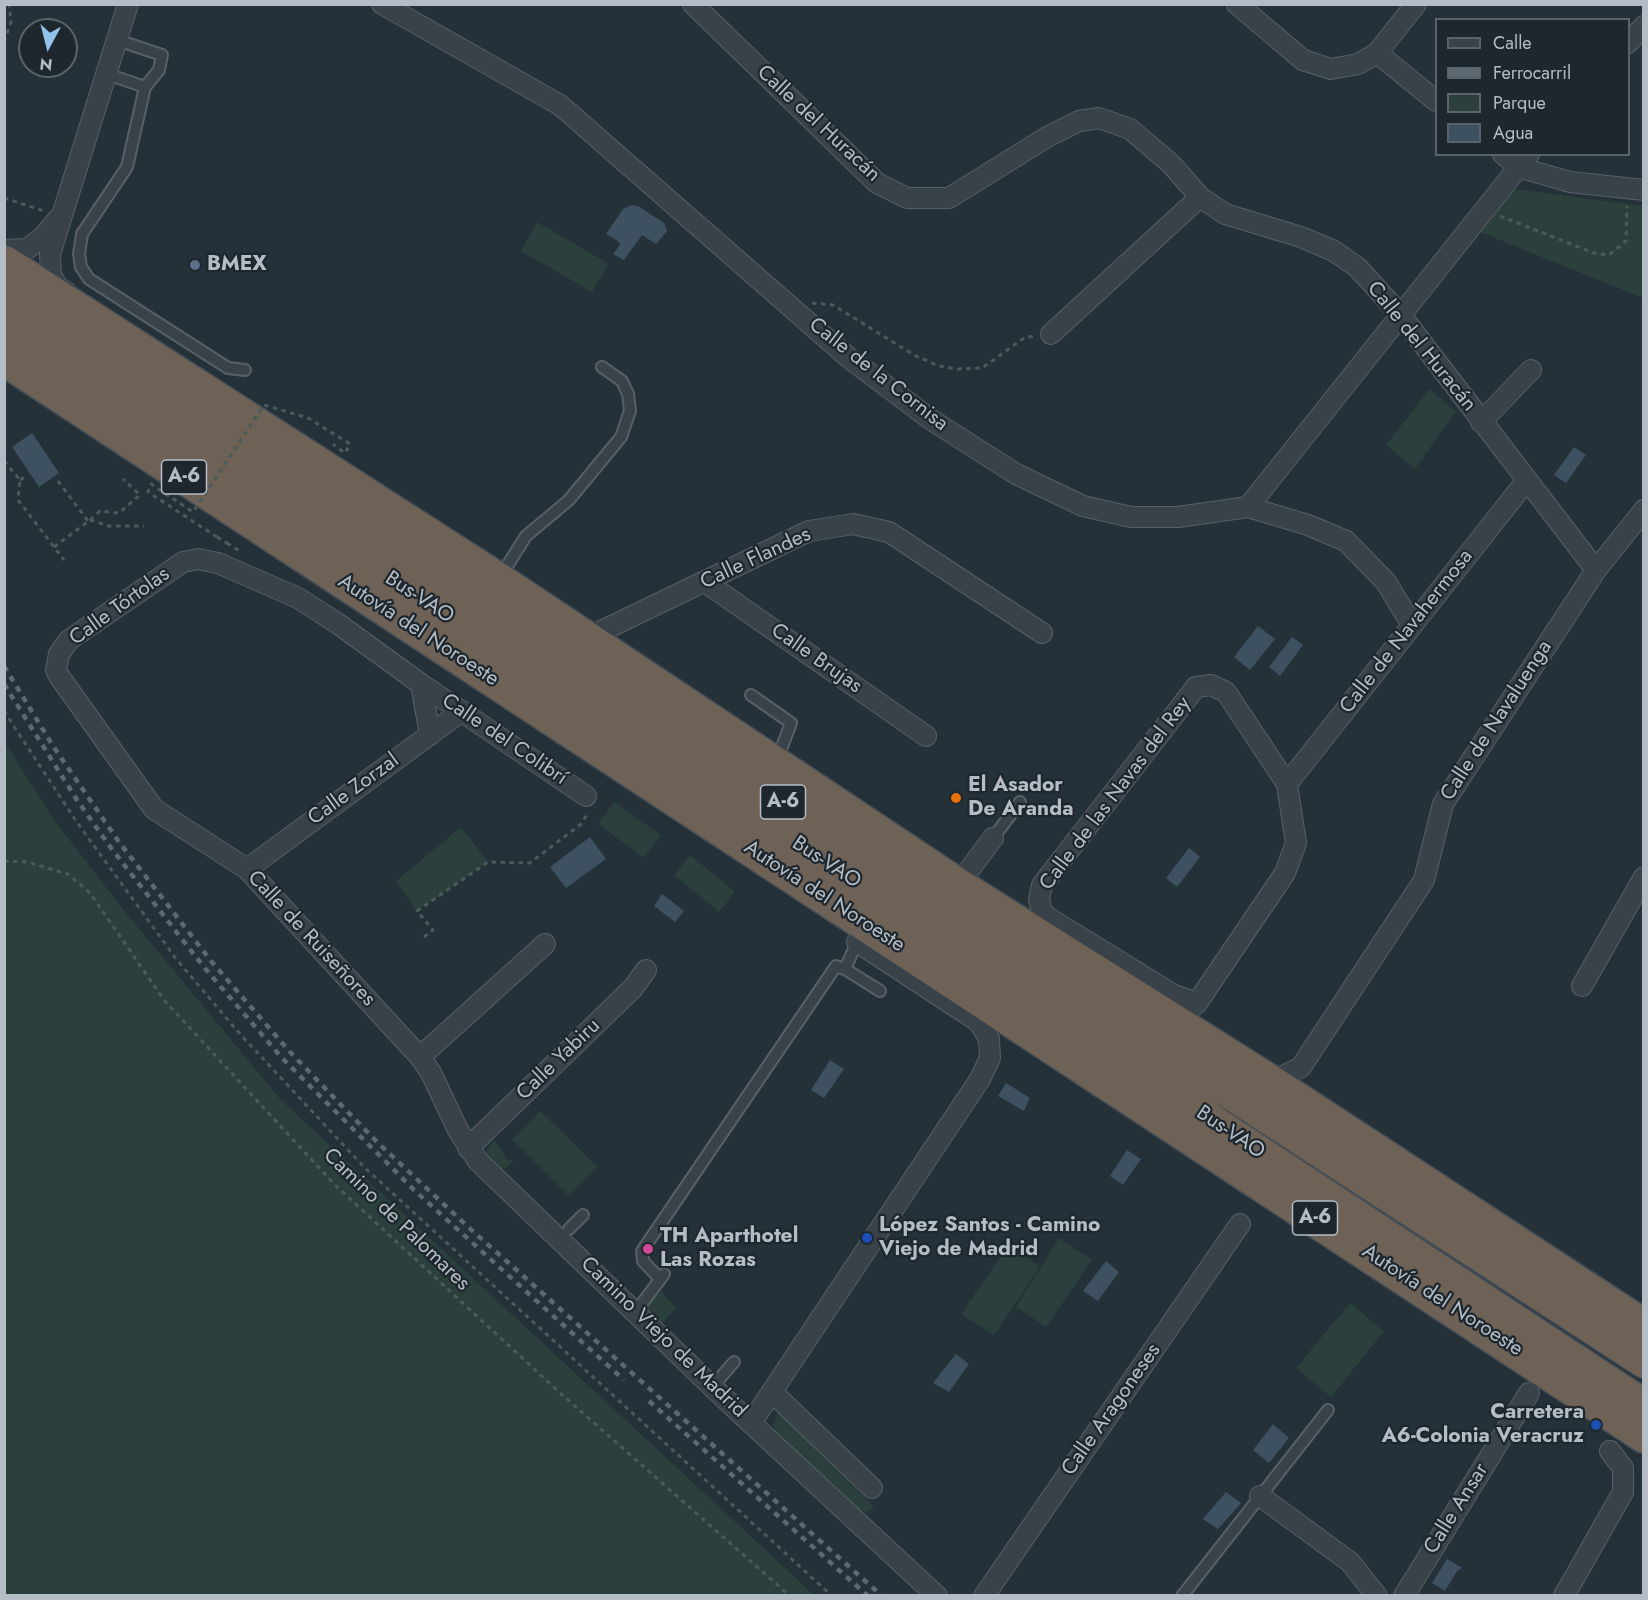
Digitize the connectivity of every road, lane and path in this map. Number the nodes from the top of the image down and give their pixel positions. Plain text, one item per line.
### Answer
1 (9, 4) edge
2 (128, 4) edge
3 (382, 4) edge
4 (693, 4) edge
5 (1237, 4) edge
6 (1416, 4) edge
7 (1644, 26) edge
8 (117, 40) junction
9 (4, 42) edge
10 (1630, 42) edge
11 (1377, 53) junction
12 (107, 74) junction
13 (145, 87) junction
14 (1435, 99) edge
15 (1517, 159) edge
16 (1635, 190) edge
17 (1200, 197) junction
18 (4, 198) edge
19 (1485, 209) junction
20 (60, 216) junction
21 (4, 250) edge
22 (4, 262) edge
23 (4, 292) edge
24 (795, 309) junction
25 (1400, 314) junction
26 (4, 326) edge
27 (1051, 334) joint
28 (4, 359) edge
29 (602, 367) dead end
30 (245, 370) dead end
31 (1531, 370) dead end
32 (213, 395) junction
33 (1481, 422) junction
34 (333, 444) dead end
35 (4, 461) edge
36 (26, 476) dead end
37 (123, 479) dead end
38 (20, 480) junction
39 (1527, 480) junction
40 (58, 481) dead end
41 (1248, 507) junction
42 (1644, 510) edge
43 (89, 520) junction
44 (144, 526) dead end
45 (217, 537) dead end
46 (228, 543) dead end
47 (54, 547) junction
48 (248, 556) dead end
49 (198, 558) joint
50 (64, 560) dead end
51 (1596, 570) junction
52 (499, 580) junction
53 (705, 582) junction
54 (364, 595) junction
55 (625, 621) junction
56 (1412, 626) junction
57 (1042, 633) dead end
58 (587, 638) junction
59 (618, 659) junction
60 (56, 670) joint
61 (421, 684) junction
62 (751, 695) dead end
63 (4, 711) edge
64 (462, 711) junction
65 (430, 735) junction
66 (927, 736) dead end
67 (776, 763) junction
68 (1287, 784) junction
69 (586, 796) joint
70 (1020, 802) dead end
71 (993, 838) joint
72 (4, 861) edge
73 (247, 869) junction
74 (1644, 877) edge
75 (958, 885) junction
76 (424, 937) dead end
77 (545, 944) dead end
78 (851, 955) junction
79 (646, 970) dead end
80 (1582, 986) dead end
81 (880, 991) dead end
82 (1186, 1012) junction
83 (420, 1057) junction
84 (1131, 1062) junction
85 (1301, 1067) junction
86 (1271, 1082) junction
87 (1304, 1105) junction
88 (468, 1148) junction
89 (583, 1215) dead end
90 (1240, 1224) dead end
91 (568, 1228) dead end
92 (1564, 1309) junction
93 (635, 1312) junction
94 (1637, 1318) edge
95 (1644, 1354) edge
96 (1644, 1361) edge
97 (734, 1362) dead end
98 (713, 1386) junction
99 (1644, 1388) edge
100 (772, 1392) junction
101 (1529, 1393) dead end
102 (1644, 1406) edge
103 (1328, 1410) dead end
104 (751, 1423) junction
105 (1644, 1436) edge
106 (1610, 1451) dead end
107 (872, 1488) dead end
108 (1260, 1496) junction
109 (790, 1596) edge
110 (832, 1596) edge
111 (937, 1596) edge
112 (984, 1596) edge
113 (1182, 1596) edge
114 (1377, 1596) edge
115 (1404, 1596) edge
116 (1564, 1596) edge

1 - 9 path
2 - 8 street
3 - 24 street, Calle de la Cornisa
4 - 17 street, Calle del Huracán
5 - 11 street
6 - 11 street
7 - 10 street
8 - 12 street
8 - 13 lane
11 - 14 street
12 - 13 lane
12 - 20 street
13 - 30 lane
15 - 16 street
15 - 19 street
16 - 19 path
17 - 25 street, Calle del Huracán
17 - 27 street
18 - 20 path
19 - 25 street
20 - 21 street
20 - 32 street
22 - 32 highway
23 - 92 highway, A-6
24 - 27 path
24 - 41 street, Calle de la Cornisa
25 - 33 street, Calle del Huracán
25 - 41 street
26 - 84 highway, Bus-VAO
28 - 54 highway, Autovía del Noroeste / A-6
29 - 52 lane
31 - 33 street, Calle del Huracán
32 - 52 highway
33 - 39 street, Calle del Huracán
34 - 45 path, bridge
35 - 38 path
36 - 38 path
37 - 43 path
38 - 47 path
39 - 51 street, Calle del Huracán
39 - 56 street, Calle de Navahermosa
40 - 43 path
41 - 56 street, Calle de la Cornisa
42 - 51 street, Calle de Navaluenga
43 - 44 path
43 - 47 path
46 - 48 path
47 - 50 path
49 - 60 street, Calle Tórtolas
49 - 61 street, Calle del Colibrí
51 - 85 street, Calle de Navaluenga
52 - 58 highway
53 - 55 street, Calle Flandes
53 - 57 street, Calle Flandes
53 - 66 street, Calle Brujas
54 - 78 highway
54 - 105 highway, Autovía del Noroeste / A-6
55 - 58 street, Calle Flandes
55 - 59 street
56 - 68 street, Calle de Navahermosa
58 - 59 highway
59 - 67 highway
60 - 73 street, Calle de Ruiseñores
61 - 64 street, Calle del Colibrí
61 - 65 street, Calle del Colibrí
62 - 67 lane
63 - 110 path
64 - 65 street, Calle Zorzal
64 - 69 street, Calle del Colibrí
65 - 73 street, Calle Zorzal
67 - 75 highway
68 - 82 street
68 - 82 street, Calle de las Navas del Rey
69 - 76 path
70 - 71 lane
71 - 75 street
72 - 109 path, Camino de Palomares
73 - 83 street, Calle de Ruiseñores
74 - 80 street
75 - 82 highway
77 - 83 street
78 - 81 lane
78 - 93 lane
78 - 100 street
79 - 88 street, Calle Yabiru
82 - 86 highway
83 - 88 street, Camino Viejo de Madrid
84 - 99 highway
84 - 102 highway, Bus-VAO
85 - 86 street
85 - 87 street
86 - 87 highway
87 - 94 highway
88 - 93 street, Camino Viejo de Madrid
89 - 91 lane
90 - 112 street, Calle Aragoneses
92 - 95 highway
92 - 96 highway, A-6
93 - 98 street, Camino Viejo de Madrid
97 - 98 lane
98 - 104 street, Camino Viejo de Madrid
100 - 104 street
100 - 107 street
101 - 115 street, Calle Ansar
103 - 108 lane
104 - 111 street, Camino Viejo de Madrid
106 - 116 street
108 - 113 lane
108 - 114 street

